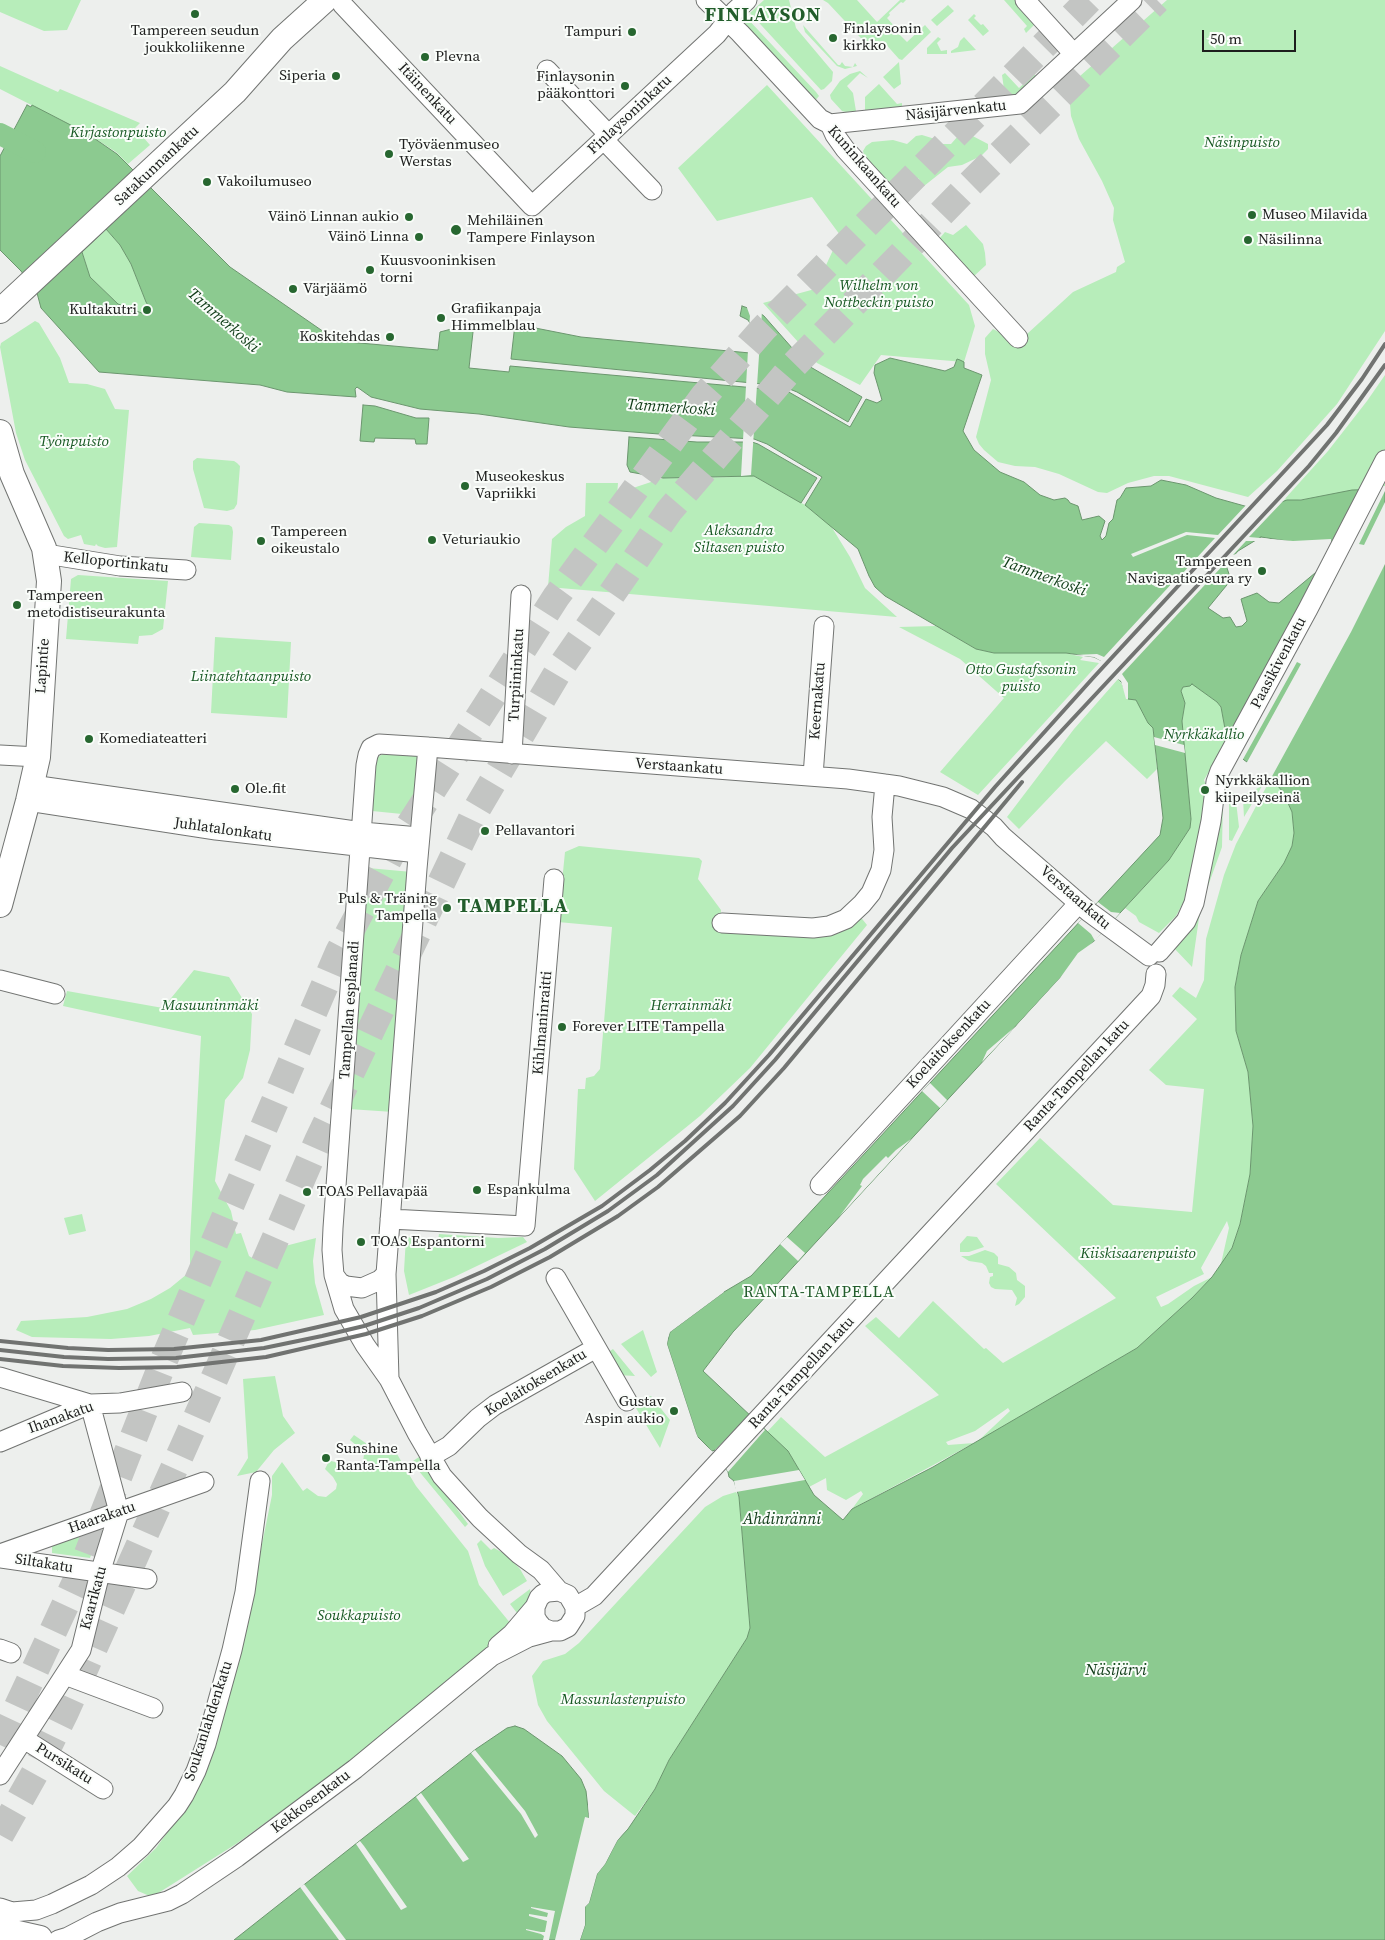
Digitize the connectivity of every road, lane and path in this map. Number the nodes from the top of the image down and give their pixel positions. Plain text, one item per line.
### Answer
1 (706, 0) edge
2 (747, 0) edge
3 (1025, 0) edge
4 (1132, 0) edge
5 (329, 1) edge
6 (727, 21) junction
7 (1074, 54) junction
8 (547, 70) dead end
9 (830, 124) junction
10 (605, 137) junction
11 (652, 190) dead end
12 (532, 206) joint
13 (5, 309) edge
14 (1018, 338) dead end
15 (0, 432) edge
16 (1385, 460) edge
17 (46, 554) junction
18 (186, 570) dead end
19 (521, 595) dead end
20 (824, 626) dead end
21 (428, 747) junction
22 (512, 754) junction
23 (0, 755) edge
24 (38, 756) junction
25 (813, 776) junction
26 (885, 784) junction
27 (30, 793) junction
28 (362, 840) junction
29 (419, 845) junction
30 (554, 879) dead end
31 (0, 905) edge
32 (1084, 908) junction
33 (722, 923) dead end
34 (1154, 954) junction
35 (0, 980) edge
36 (55, 994) dead end
37 (820, 1185) dead end
38 (396, 1220) junction
39 (386, 1274) junction
40 (334, 1275) junction
41 (556, 1278) dead end
42 (596, 1348) junction
43 (0, 1377) edge
44 (390, 1379) junction
45 (182, 1392) dead end
46 (627, 1401) dead end
47 (90, 1404) junction
48 (0, 1442) edge
49 (430, 1457) junction
50 (260, 1481) dead end
51 (204, 1482) dead end
52 (119, 1512) junction
53 (519, 1554) junction
54 (0, 1556) edge
55 (100, 1573) junction
56 (147, 1579) dead end
57 (559, 1591) junction
58 (537, 1603) junction
59 (575, 1607) junction
60 (551, 1631) junction
61 (492, 1656) junction
62 (65, 1674) junction
63 (153, 1708) dead end
64 (24, 1739) junction
65 (0, 1775) edge
66 (103, 1789) dead end
67 (0, 1908) edge
68 (112, 1917) junction
69 (0, 1929) edge
70 (45, 1940) edge
71 (87, 1940) edge

1 - 6 street, Kuninkaankatu
2 - 6 street, Finlaysoninkatu
3 - 7 street
4 - 7 street, Näsijärvenkatu
5 - 12 street, Itäinenkatu
5 - 13 main road, Satakunnankatu
6 - 9 street, Kuninkaankatu
6 - 10 street, Finlaysoninkatu
7 - 9 street, Näsijärvenkatu
8 - 10 street
9 - 14 street, Kuninkaankatu
10 - 11 street
10 - 12 street, Finlaysoninkatu
15 - 17 main road, Lapintie
16 - 34 street, Paasikivenkatu
17 - 18 street, Kelloportinkatu
17 - 24 main road, Lapintie
19 - 22 street, Turpiininkatu
20 - 25 street, Keernakatu
21 - 22 street, Verstaankatu
21 - 28 street, Tampellan esplanadi
21 - 29 street, Tampellan esplanadi
22 - 25 street, Verstaankatu
23 - 24 street
24 - 27 main road, Lapintie
25 - 26 street, Verstaankatu
26 - 32 street, Verstaankatu
26 - 33 street
27 - 28 street, Juhlatalonkatu
27 - 31 main road, Lapintie
28 - 29 street, Juhlatalonkatu
28 - 40 street, Tampellan esplanadi
29 - 38 street, Tampellan esplanadi
30 - 38 street, Kihlmaninraitti
32 - 34 street, Verstaankatu
32 - 37 street, Koelaitoksenkatu
34 - 59 street, Ranta-Tampellan katu
35 - 36 street
38 - 39 street, Tampellan esplanadi
39 - 40 street
39 - 44 street, Tampellan esplanadi
40 - 44 street, Tampellan esplanadi
41 - 42 street
42 - 46 street
42 - 49 street, Koelaitoksenkatu
43 - 47 street
44 - 49 street, Tampellan esplanadi
45 - 47 street, Ihanakatu
47 - 48 street, Ihanakatu
47 - 52 street
49 - 53 street, Tampellan esplanadi
50 - 67 street, Soukanlahdenkatu
51 - 52 street, Haarakatu
52 - 54 street, Haarakatu
52 - 55 street, Kaarikatu
53 - 57 street, Tampellan esplanadi
53 - 58 street, Tampellan esplanadi
54 - 55 street, Siltakatu
55 - 56 street, Siltakatu
55 - 62 street, Kaarikatu
57 - 58 street
57 - 59 street
58 - 60 street
58 - 61 street, Kekkosenkatu
59 - 60 street
60 - 61 street, Kekkosenkatu
61 - 68 street, Kekkosenkatu
62 - 63 street
62 - 64 street, Kaarikatu
64 - 65 street, Kaarikatu
64 - 66 street, Pursikatu
68 - 70 street, Kekkosenkatu
68 - 71 street, Kekkosenkatu
69 - 70 main road

